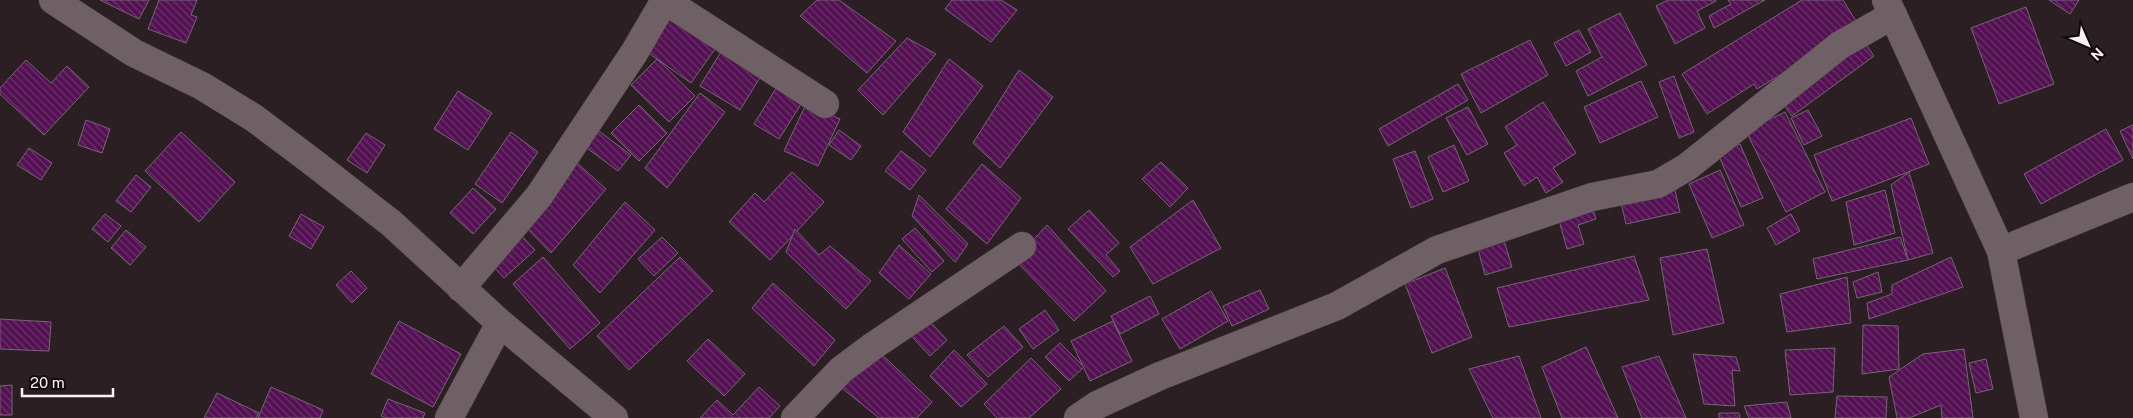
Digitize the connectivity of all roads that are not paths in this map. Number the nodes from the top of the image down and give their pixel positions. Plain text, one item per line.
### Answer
1 (53, 0) edge
2 (665, 0) edge
3 (1890, 8) edge
4 (825, 104) dead end
5 (2133, 197) edge
6 (1022, 246) dead end
7 (2000, 251) junction
8 (461, 288) junction
9 (500, 323) junction
10 (449, 418) edge
11 (614, 418) edge
12 (795, 418) edge
13 (1078, 418) edge
14 (2034, 418) edge

1 - 8 street
2 - 4 street
2 - 8 street
3 - 7 street
3 - 13 street
5 - 7 street
6 - 12 street
7 - 14 street
8 - 9 street
9 - 10 street
9 - 11 street

